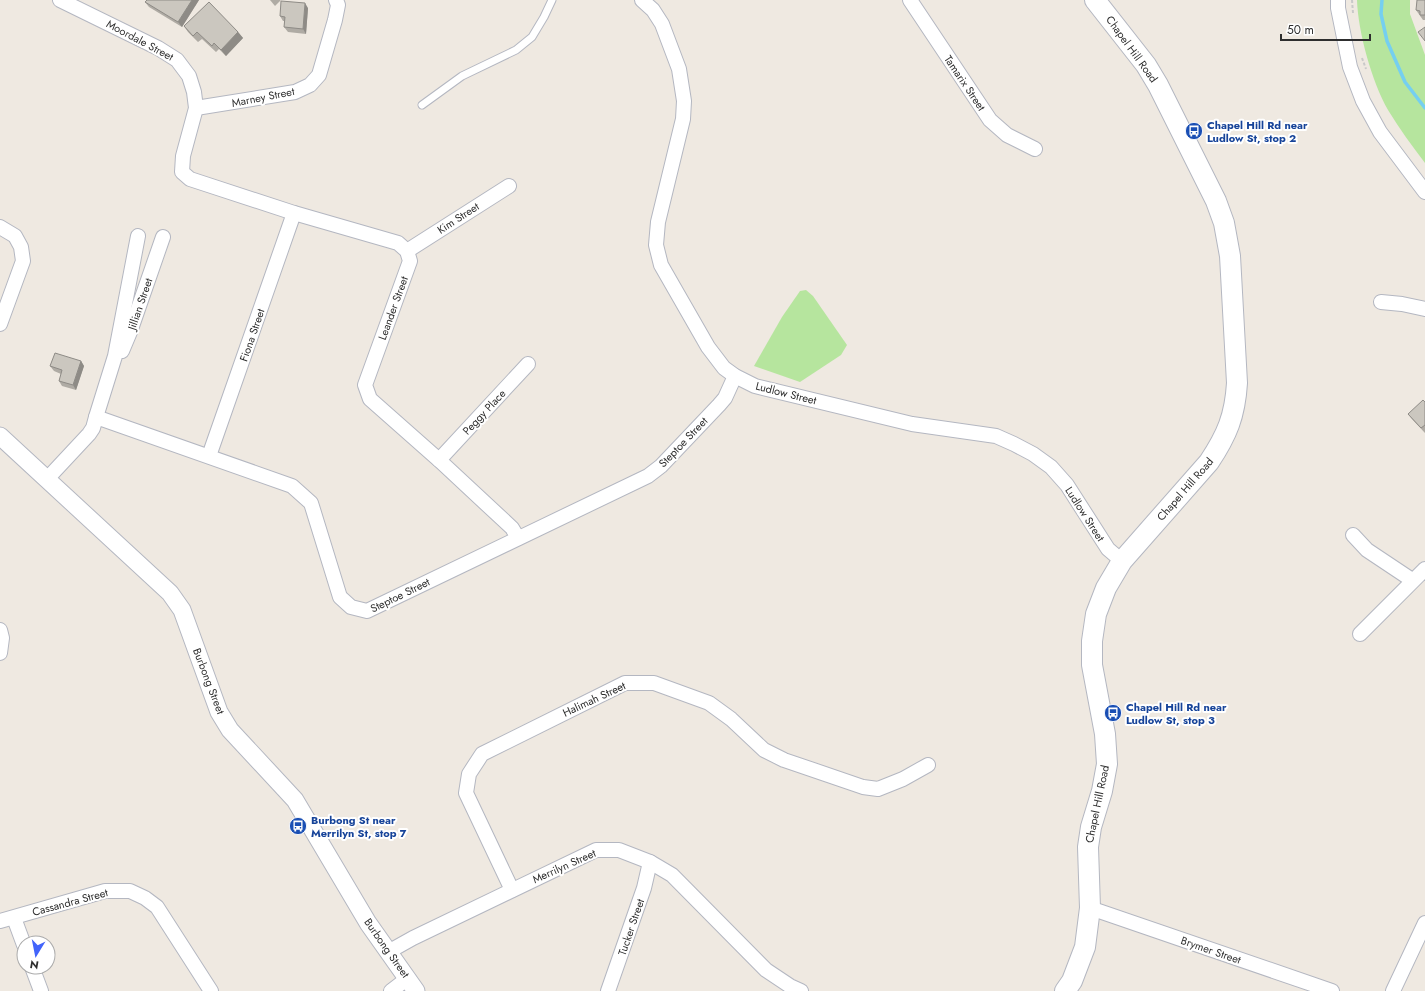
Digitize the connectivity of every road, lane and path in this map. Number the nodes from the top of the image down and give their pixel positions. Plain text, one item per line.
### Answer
1 (60, 0) edge
2 (336, 0) edge
3 (552, 0) edge
4 (642, 0) edge
5 (910, 0) edge
6 (1095, 0) edge
7 (1338, 0) edge
8 (1352, 0) edge
9 (1353, 15) dead end
10 (1361, 53) dead end
11 (1367, 72) dead end
12 (422, 105) dead end
13 (196, 108) junction
14 (1035, 149) dead end
15 (509, 186) dead end
16 (1425, 192) edge
17 (294, 213) junction
18 (0, 227) edge
19 (138, 236) dead end
20 (163, 237) dead end
21 (407, 251) junction
22 (1381, 302) dead end
23 (1425, 309) edge
24 (0, 324) edge
25 (528, 364) dead end
26 (112, 369) junction
27 (735, 376) junction
28 (96, 417) junction
29 (0, 436) edge
30 (209, 456) junction
31 (439, 460) junction
32 (47, 479) junction
33 (1353, 535) dead end
34 (518, 538) junction
35 (1122, 561) junction
36 (1425, 569) edge
37 (1412, 580) junction
38 (0, 630) edge
39 (1360, 634) dead end
40 (0, 653) edge
41 (928, 765) dead end
42 (650, 862) junction
43 (512, 890) junction
44 (1090, 908) junction
45 (7, 919) edge
46 (1425, 922) edge
47 (17, 935) edge
48 (388, 952) junction
49 (35, 975) edge
50 (412, 984) edge
51 (41, 991) edge
52 (211, 991) edge
53 (391, 991) edge
54 (608, 991) edge
55 (801, 991) edge
56 (1065, 991) edge
57 (1332, 991) edge
58 (1393, 991) edge

1 - 13 street, Moordale Street
2 - 13 street, Marney Street
3 - 12 lane
4 - 27 street, Ludlow Street
5 - 14 street, Tamarix Street
6 - 35 main road, Chapel Hill Road
7 - 16 street
8 - 9 path
10 - 11 path
13 - 17 street, Moordale Street
15 - 21 street, Kim Street
17 - 21 street
17 - 30 street, Fiona Street
18 - 24 street
19 - 26 street, Jillian Street
20 - 26 street, Jillian Street
21 - 31 street, Leander Street
22 - 23 street
25 - 31 street, Peggy Place
26 - 28 street, Jillian Street
27 - 34 street, Steptoe Street
27 - 35 street, Ludlow Street
28 - 30 street, Steptoe Street
28 - 32 street
29 - 32 street, Burbong Street
30 - 34 street, Steptoe Street
31 - 34 street, Leander Street
32 - 48 street, Burbong Street
33 - 37 street
35 - 44 main road, Chapel Hill Road
36 - 37 street
37 - 39 street
38 - 40 street
41 - 43 street, Halimah Street
42 - 43 street, Merrilyn Street
42 - 54 street, Tucker Street
42 - 55 street, Merrilyn Street
43 - 48 street, Merrilyn Street
44 - 56 main road, Chapel Hill Road
44 - 57 street, Brymer Street
45 - 47 street
45 - 52 street, Cassandra Street
46 - 58 street
48 - 50 street, Burbong Street
49 - 51 street
50 - 53 street

